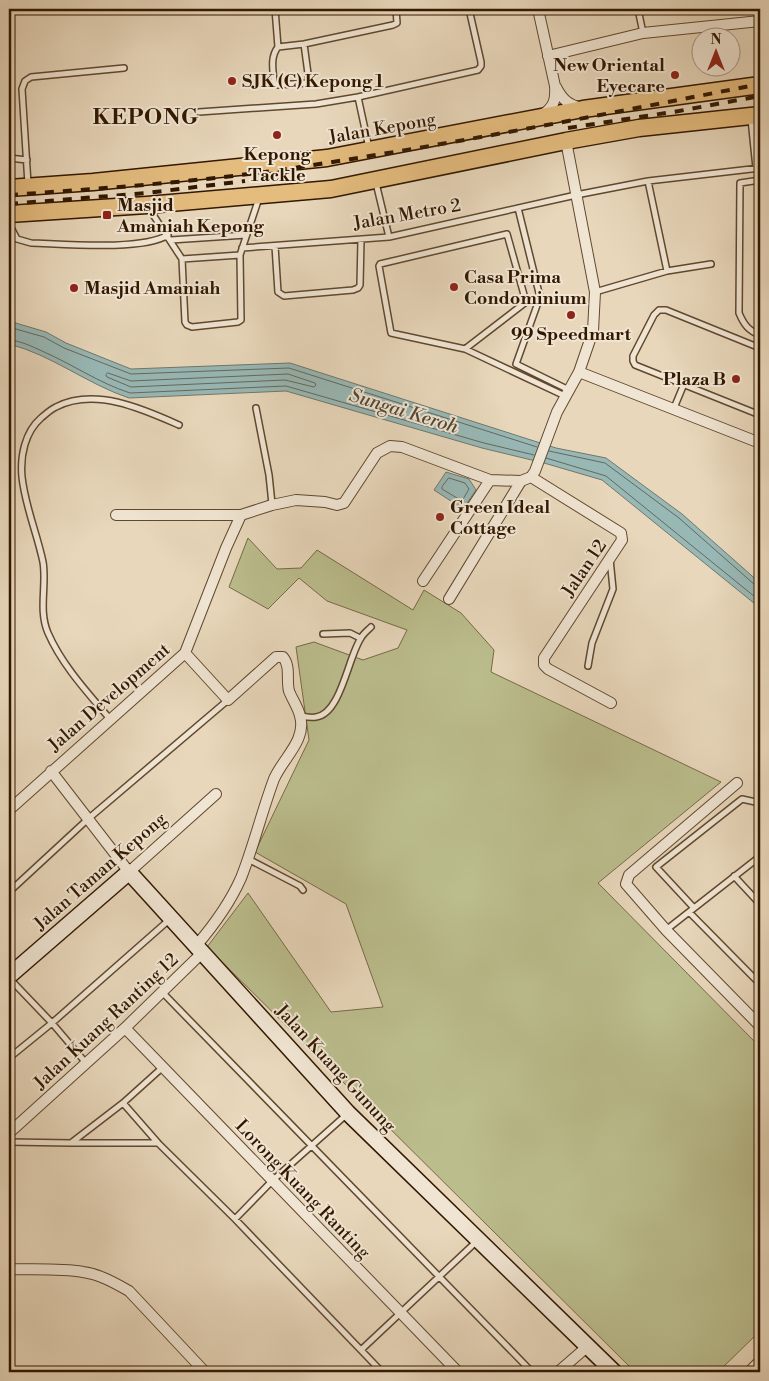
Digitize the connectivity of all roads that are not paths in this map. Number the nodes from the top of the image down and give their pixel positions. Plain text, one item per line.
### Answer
1 (276, 9) edge
2 (396, 9) edge
3 (469, 9) edge
4 (538, 9) edge
5 (638, 9) edge
6 (760, 21) edge
7 (643, 33) junction
8 (304, 44) junction
9 (278, 46) junction
10 (548, 56) junction
11 (124, 68) dead end
12 (756, 84) edge
13 (555, 86) junction
14 (358, 97) junction
15 (583, 108) junction
16 (199, 112) dead end
17 (755, 116) edge
18 (538, 118) junction
19 (566, 141) junction
20 (370, 151) junction
21 (9, 158) edge
22 (27, 160) junction
23 (758, 168) edge
24 (375, 180) junction
25 (760, 180) edge
26 (648, 181) junction
27 (29, 186) junction
28 (9, 188) edge
29 (576, 194) junction
30 (260, 196) junction
31 (147, 205) junction
32 (518, 208) junction
33 (9, 214) edge
34 (9, 224) edge
35 (246, 235) junction
36 (389, 237) junction
37 (169, 238) junction
38 (360, 240) junction
39 (275, 246) junction
40 (242, 248) junction
41 (240, 255) junction
42 (182, 259) junction
43 (711, 264) dead end
44 (667, 271) junction
45 (595, 292) junction
46 (760, 335) edge
47 (760, 348) edge
48 (465, 349) junction
49 (579, 372) junction
50 (684, 384) junction
51 (567, 393) junction
52 (256, 408) dead end
53 (674, 408) junction
54 (760, 415) edge
55 (179, 425) dead end
56 (760, 443) edge
57 (529, 476) junction
58 (490, 480) junction
59 (272, 505) junction
60 (241, 515) junction
61 (116, 516) dead end
62 (610, 558) junction
63 (424, 582) dead end
64 (449, 599) dead end
65 (371, 627) dead end
66 (323, 634) dead end
67 (360, 638) junction
68 (185, 653) junction
69 (588, 666) dead end
70 (228, 700) junction
71 (611, 703) dead end
72 (301, 716) junction
73 (110, 719) junction
74 (51, 771) junction
75 (737, 783) dead end
76 (216, 794) dead end
77 (760, 803) edge
78 (9, 810) edge
79 (88, 819) junction
80 (248, 859) junction
81 (760, 859) edge
82 (129, 872) junction
83 (734, 876) junction
84 (302, 890) dead end
85 (9, 892) edge
86 (760, 904) edge
87 (694, 908) junction
88 (689, 912) junction
89 (171, 918) junction
90 (666, 930) junction
91 (200, 949) junction
92 (9, 977) edge
93 (760, 984) edge
94 (162, 992) junction
95 (52, 1023) junction
96 (760, 1026) edge
97 (125, 1028) junction
98 (9, 1058) edge
99 (86, 1062) junction
100 (163, 1067) junction
101 (122, 1103) junction
102 (348, 1113) junction
103 (9, 1133) edge
104 (9, 1142) edge
105 (71, 1143) junction
106 (158, 1143) junction
107 (311, 1145) junction
108 (272, 1181) junction
109 (235, 1219) junction
110 (479, 1239) junction
111 (9, 1269) edge
112 (439, 1276) junction
113 (400, 1312) junction
114 (588, 1346) junction
115 (361, 1350) junction
116 (760, 1361) edge
117 (206, 1372) edge
118 (382, 1372) edge
119 (458, 1372) edge
120 (532, 1372) edge
121 (558, 1372) edge
122 (614, 1372) edge
123 (749, 1372) edge

1 - 9 lane
2 - 8 lane
3 - 14 lane
4 - 10 street
5 - 7 lane
6 - 7 street
7 - 10 street
8 - 9 lane
8 - 9 lane
10 - 13 street
11 - 22 lane
12 - 15 main road, Jalan Kepong
13 - 15 street
13 - 18 street
14 - 16 lane
14 - 20 lane
15 - 18 main road, Jalan Kepong
17 - 19 main road
17 - 23 lane
18 - 20 main road, Jalan Kepong
19 - 24 main road
19 - 29 street
20 - 27 main road, Jalan Kepong
21 - 22 lane
22 - 27 lane
23 - 26 lane, Jalan Metro 2
24 - 30 main road
24 - 36 lane
25 - 46 lane
26 - 29 lane, Jalan Metro 2
26 - 44 lane
27 - 28 main road, Jalan Kepong
29 - 32 lane, Jalan Metro 2
29 - 45 street
30 - 31 main road
30 - 35 lane
31 - 33 main road
31 - 37 lane
32 - 36 lane, Jalan Metro 2
32 - 51 lane
34 - 37 lane
35 - 37 lane
35 - 40 lane
36 - 38 lane, Jalan Metro 2
37 - 42 lane
38 - 39 lane, Jalan Metro 2
38 - 39 lane
39 - 40 lane, Jalan Metro 2
40 - 41 lane
41 - 42 lane
41 - 42 lane
43 - 44 lane
44 - 45 lane
45 - 49 street
47 - 50 lane
48 - 48 lane
48 - 51 lane
49 - 51 street
49 - 53 street
50 - 53 lane
50 - 54 lane
51 - 57 street
52 - 59 lane
53 - 56 street
55 - 73 lane
57 - 58 street
57 - 62 street, Jalan 12
57 - 64 street
58 - 59 street
58 - 63 street
59 - 60 street
60 - 61 street
60 - 68 street, Jalan Development
62 - 69 lane
62 - 71 street, Jalan 12
65 - 67 lane
66 - 67 lane
67 - 72 lane
68 - 70 street
68 - 73 street, Jalan Development
70 - 72 street
70 - 79 lane
72 - 80 street, Jalan Kuang Ranting 12
73 - 74 street, Jalan Development
74 - 78 street, Jalan Development
74 - 79 street, Jalan Kuang Gunung
75 - 90 street
76 - 82 street, Jalan Taman Kepong
77 - 87 lane
79 - 82 street, Jalan Kuang Gunung
79 - 85 lane
80 - 84 lane
80 - 91 street, Jalan Kuang Ranting 12
81 - 83 lane
82 - 89 street, Jalan Kuang Gunung
82 - 92 street, Jalan Taman Kepong
83 - 86 lane
83 - 87 lane
87 - 88 lane
88 - 90 lane
88 - 93 lane
89 - 91 street, Jalan Kuang Gunung
89 - 95 lane
90 - 96 street
91 - 94 street, Jalan Kuang Ranting 12
91 - 102 street, Jalan Kuang Gunung
92 - 95 lane
94 - 97 street, Jalan Kuang Ranting 12
94 - 107 lane
95 - 98 lane
95 - 99 lane
97 - 99 street, Jalan Kuang Ranting 12
97 - 100 street, Lorong Kuang Ranting
99 - 103 street, Jalan Kuang Ranting 12
100 - 101 lane
100 - 108 street, Lorong Kuang Ranting
101 - 105 lane
101 - 106 lane
102 - 107 lane
102 - 110 street, Jalan Kuang Gunung
104 - 105 lane
105 - 106 lane
106 - 109 lane
107 - 108 lane
107 - 112 lane
108 - 109 lane
108 - 113 street, Lorong Kuang Ranting
109 - 115 lane
110 - 112 lane
110 - 114 street, Jalan Kuang Gunung
111 - 117 street
112 - 113 lane
112 - 120 lane
113 - 115 lane
113 - 119 street, Lorong Kuang Ranting
114 - 121 street
114 - 122 street, Jalan Kuang Gunung
115 - 118 lane
116 - 123 street

